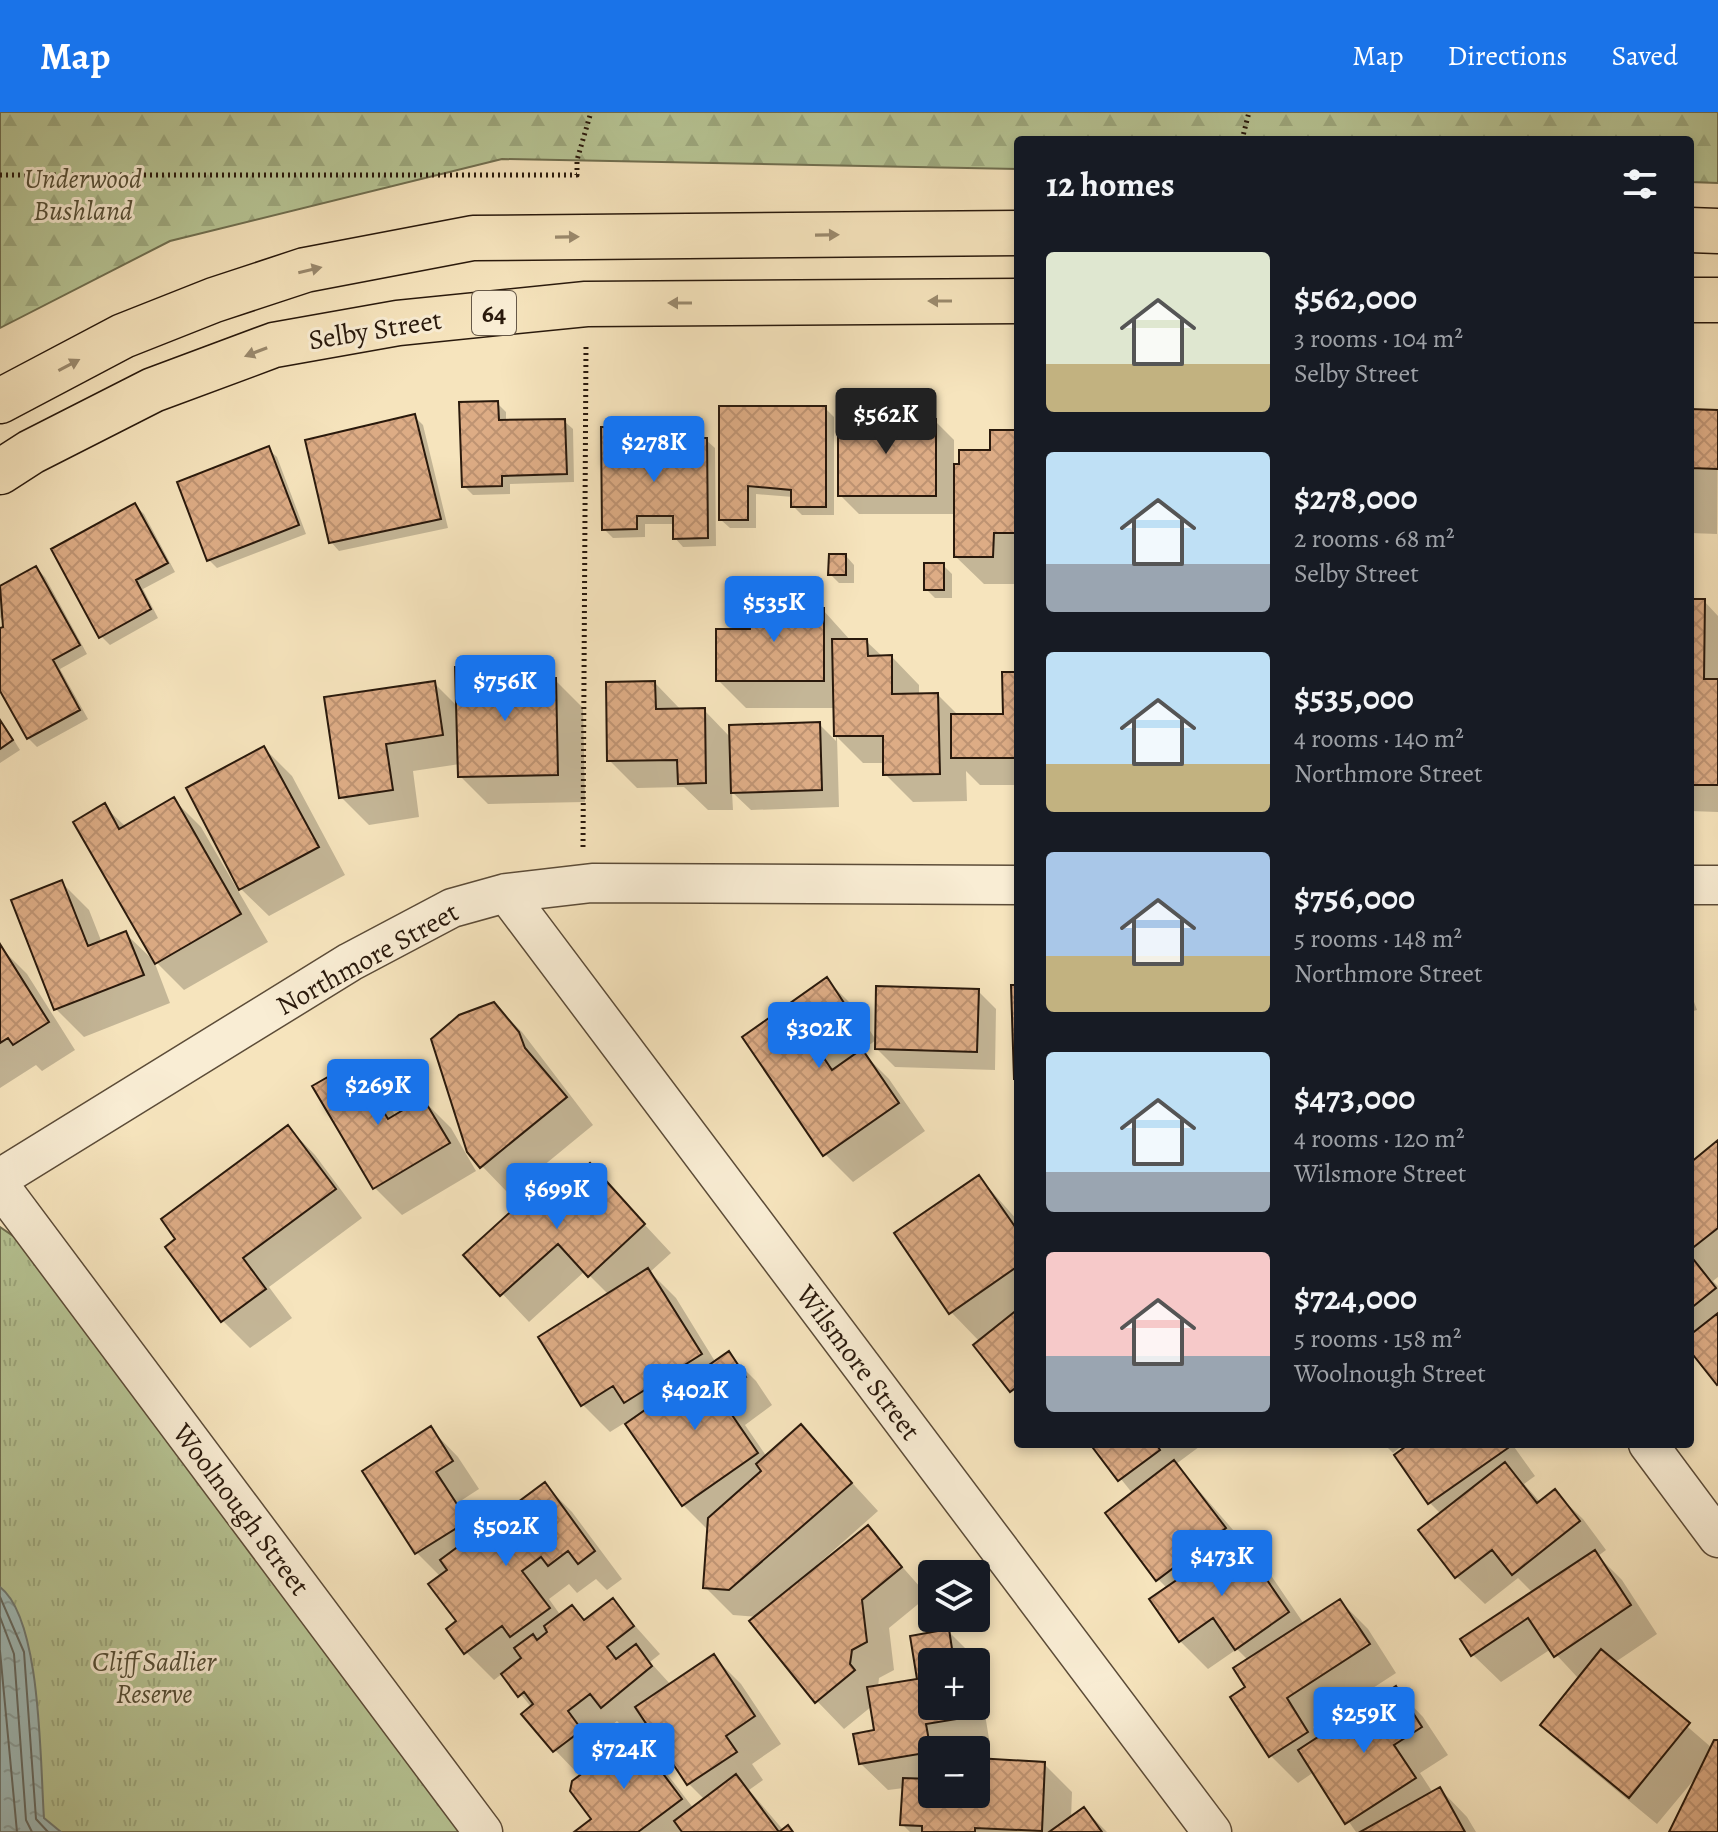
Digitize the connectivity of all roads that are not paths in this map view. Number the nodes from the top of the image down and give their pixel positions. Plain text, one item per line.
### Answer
1 (1694, 230) edge
2 (1718, 231) edge
3 (1014, 233) edge
4 (1694, 300) edge
5 (1718, 300) edge
6 (1014, 301) edge
7 (0, 401) edge
8 (0, 472) edge
9 (1014, 885) edge
10 (1694, 885) edge
11 (1718, 885) edge
12 (506, 893) junction
13 (0, 1178) edge
14 (0, 1186) edge
15 (1651, 1448) edge
16 (1718, 1538) edge
17 (483, 1832) edge
18 (1212, 1832) edge

1 - 2 main road
7 -> 3 main road
4 - 5 main road
6 -> 8 main road, Selby Street / 64
9 - 12 street, Northmore Street
10 - 11 street
12 - 13 street, Northmore Street
12 - 18 street, Wilsmore Street
14 - 17 street, Woolnough Street
15 - 16 street

